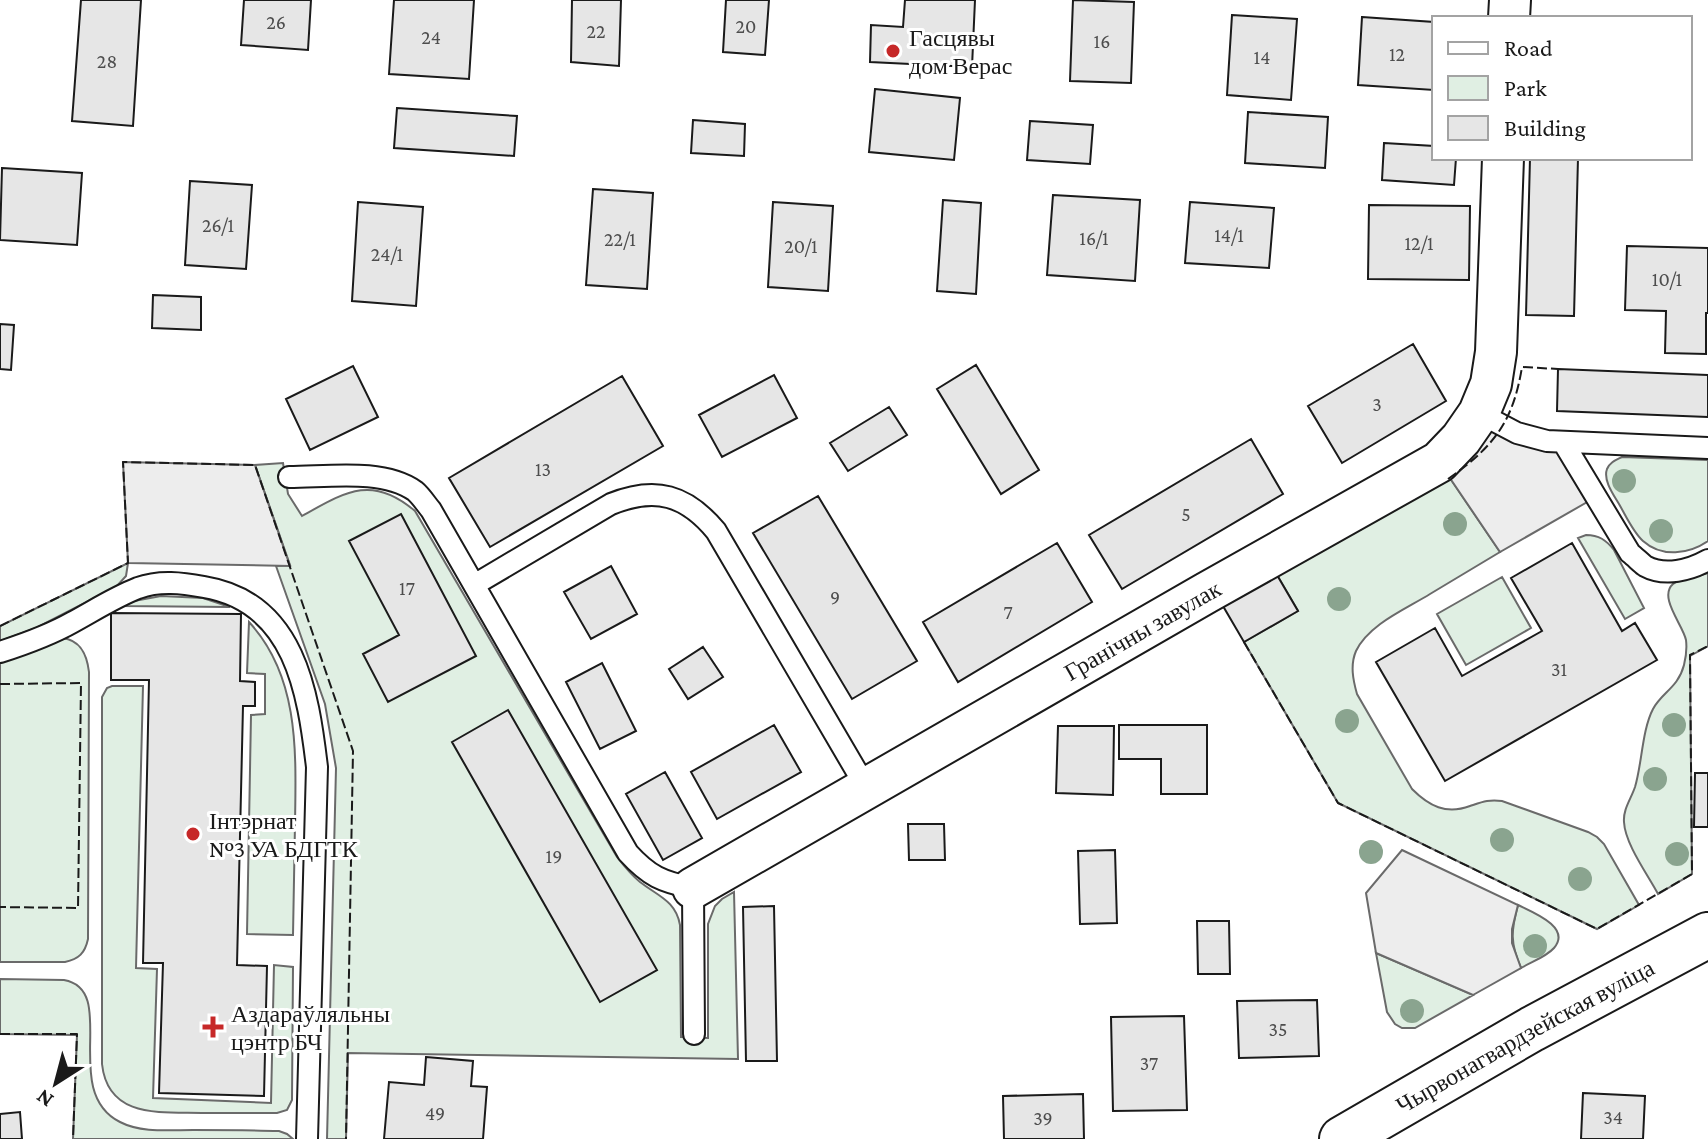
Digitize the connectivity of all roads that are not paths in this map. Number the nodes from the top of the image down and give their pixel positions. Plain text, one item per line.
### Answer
1 (1503, 160) edge
2 (1479, 413) junction
3 (1563, 442) junction
4 (1708, 448) edge
5 (289, 477) dead end
6 (1708, 560) edge
7 (474, 585) junction
8 (0, 652) edge
9 (867, 789) junction
10 (693, 888) junction
11 (1708, 935) edge
12 (694, 1034) dead end
13 (307, 1139) edge
14 (1342, 1139) edge

1 - 2 street, Гранічны завулак
2 - 3 lane
2 - 9 street, Гранічны завулак
3 - 4 lane
3 - 6 lane
5 - 7 lane
7 - 9 lane
7 - 10 lane
8 - 13 lane
9 - 10 street, Гранічны завулак
10 - 12 lane
11 - 14 main road, Чырвонагвардзейская вуліца

